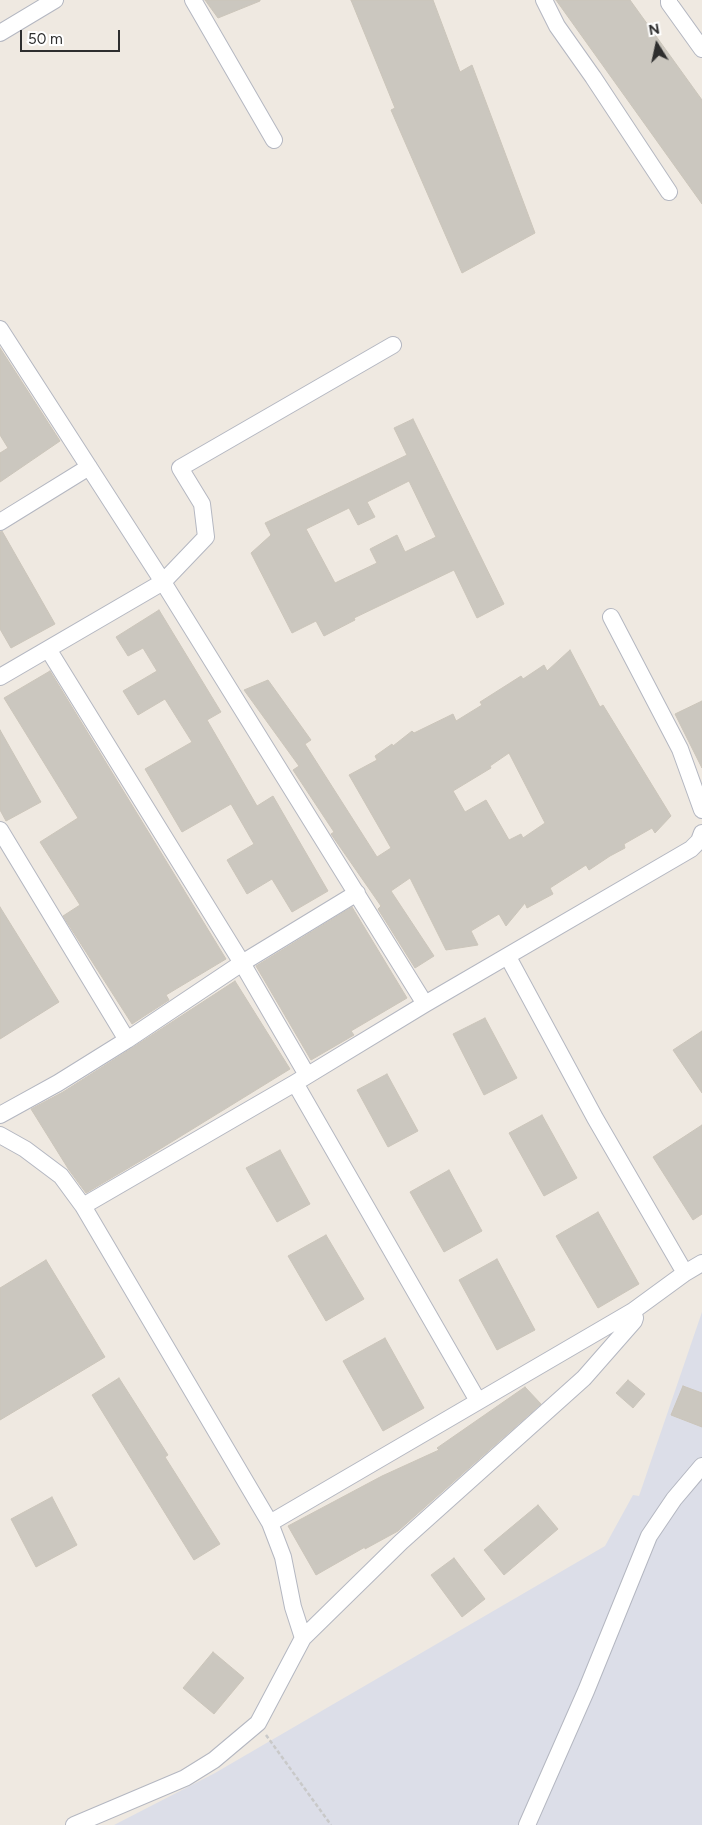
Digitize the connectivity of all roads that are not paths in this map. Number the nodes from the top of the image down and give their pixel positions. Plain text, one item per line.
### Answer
1 (55, 0) edge
2 (193, 0) edge
3 (544, 0) edge
4 (669, 0) edge
5 (0, 33) edge
6 (702, 49) edge
7 (274, 140) dead end
8 (669, 192) dead end
9 (0, 329) edge
10 (393, 345) dead end
11 (89, 467) junction
12 (0, 522) edge
13 (163, 582) junction
14 (611, 617) dead end
15 (48, 649) junction
16 (0, 677) edge
17 (702, 810) edge
18 (0, 830) edge
19 (702, 833) edge
20 (357, 893) junction
21 (508, 956) junction
22 (242, 963) junction
23 (425, 1004) junction
24 (127, 1040) junction
25 (301, 1079) junction
26 (0, 1115) edge
27 (0, 1135) edge
28 (83, 1206) junction
29 (702, 1263) edge
30 (686, 1273) junction
31 (633, 1311) junction
32 (478, 1401) junction
33 (702, 1466) edge
34 (270, 1523) junction
35 (304, 1638) junction
36 (74, 1825) edge
37 (527, 1825) edge

1 - 5 street
2 - 7 street
3 - 8 street
4 - 6 street
9 - 11 street
10 - 13 street
11 - 12 street
11 - 13 street
13 - 15 street
13 - 20 street
14 - 17 street
15 - 16 street
15 - 22 street
18 - 24 street
19 - 21 street
20 - 22 street
20 - 23 street
21 - 23 street
21 - 30 street
22 - 24 street
22 - 25 street
23 - 25 street
24 - 26 street
25 - 28 street
25 - 32 street
27 - 28 street
28 - 34 street
29 - 30 street
30 - 31 street
31 - 32 street
31 - 35 street
32 - 34 street
33 - 37 street
34 - 35 street
35 - 36 street

